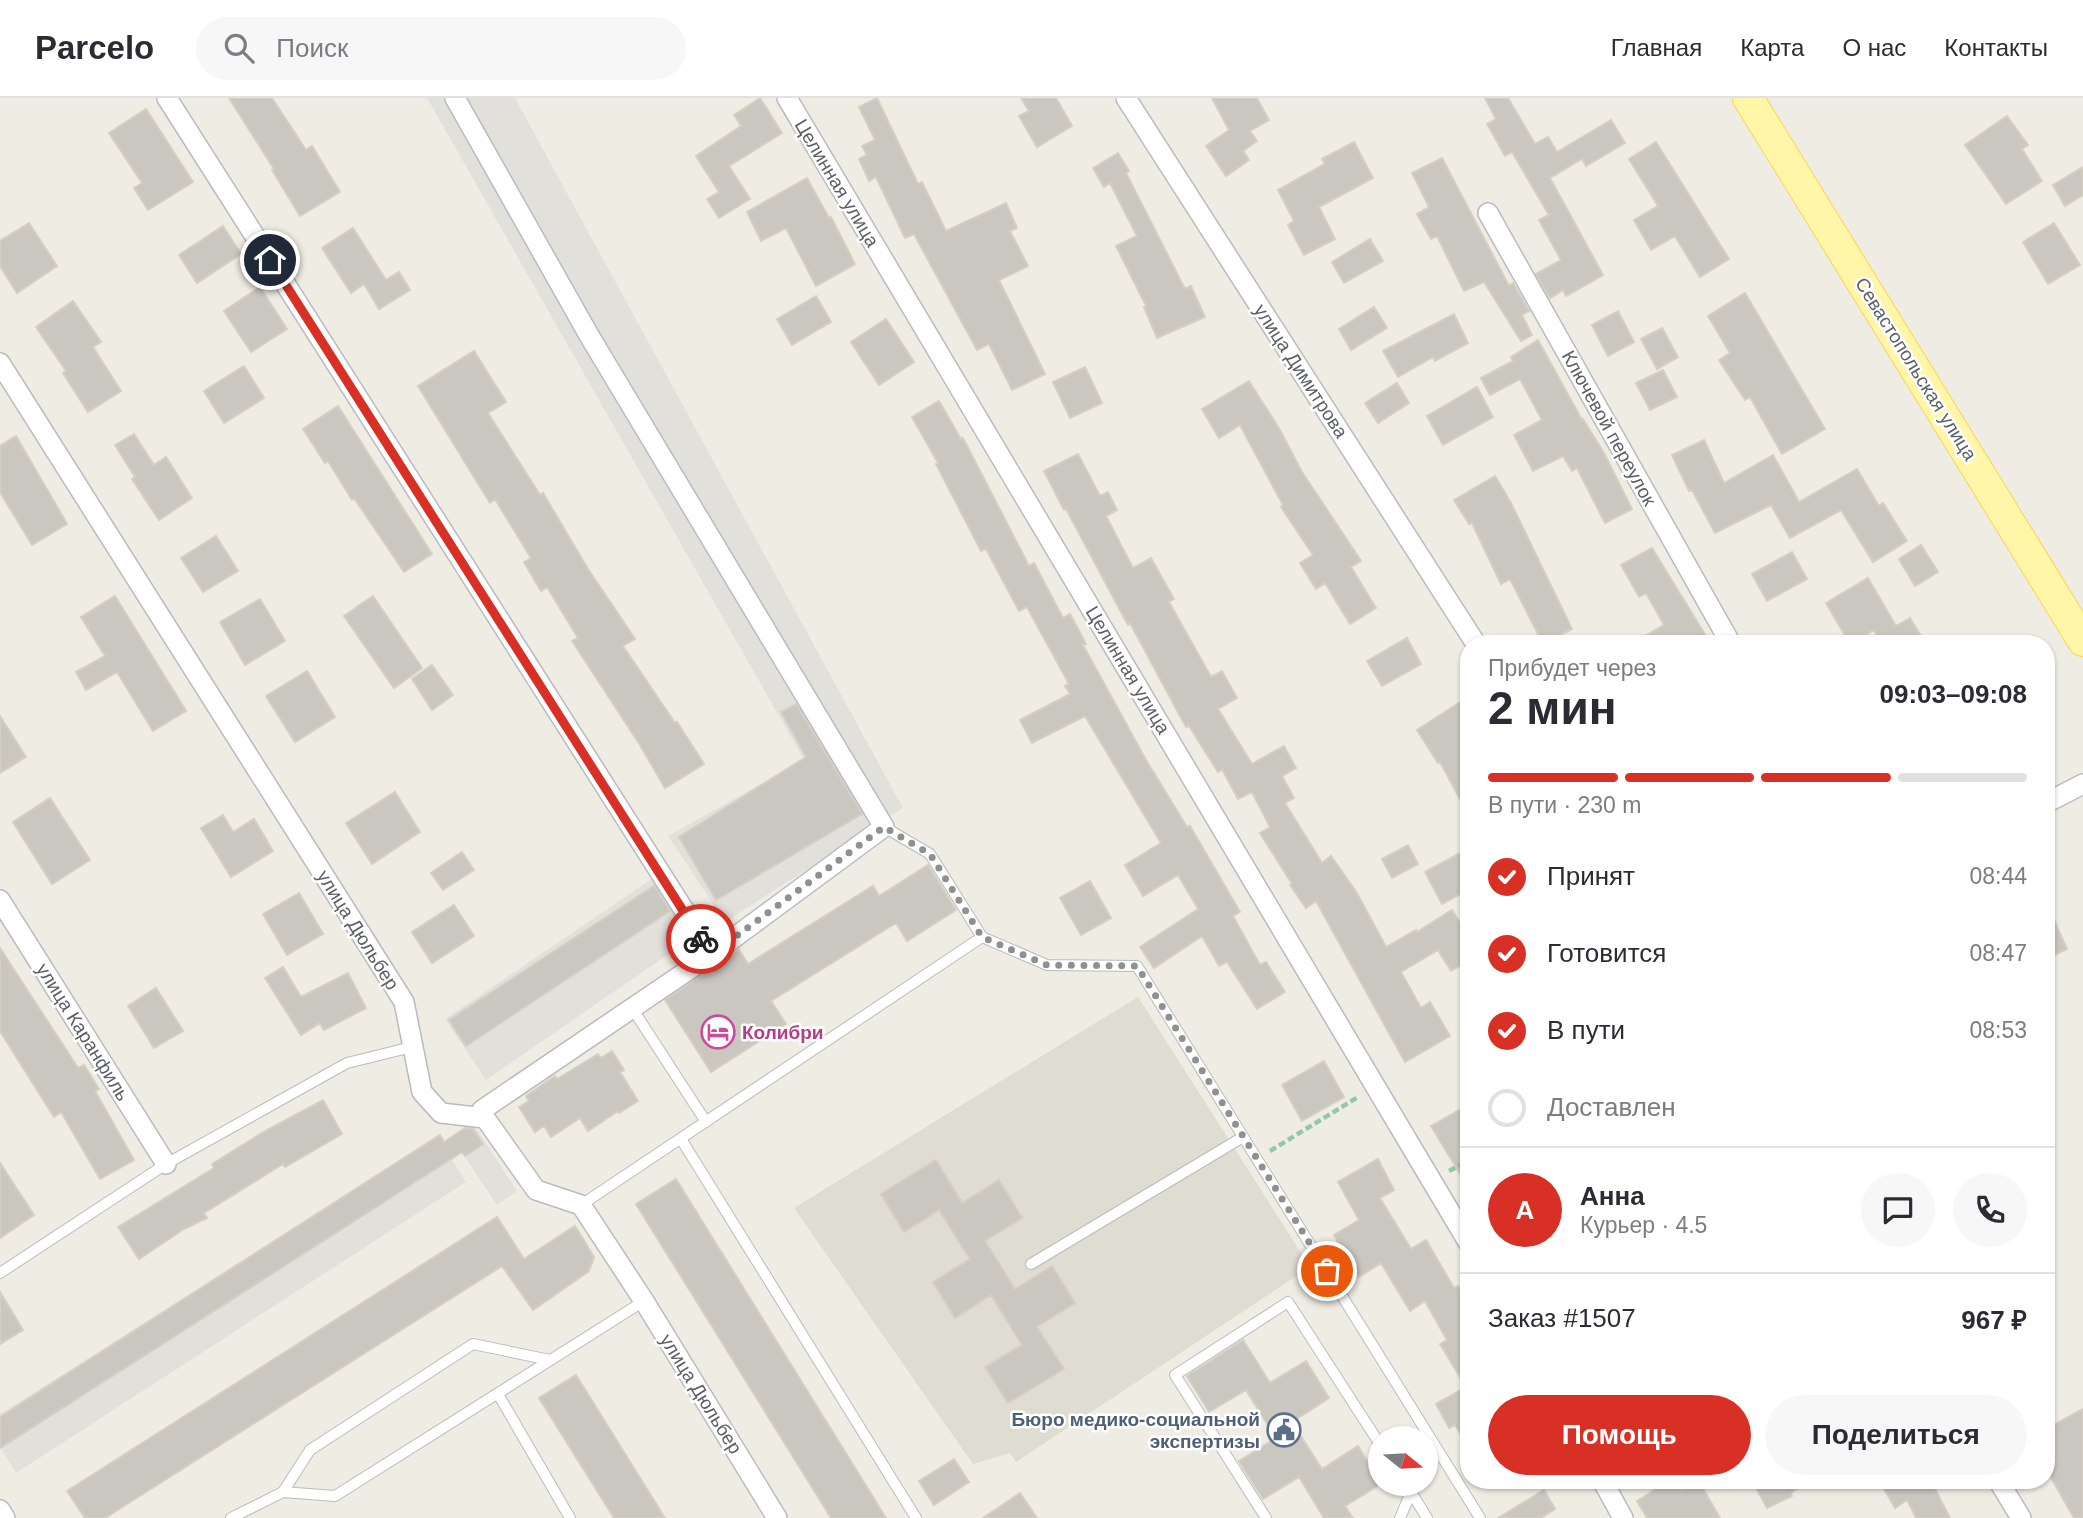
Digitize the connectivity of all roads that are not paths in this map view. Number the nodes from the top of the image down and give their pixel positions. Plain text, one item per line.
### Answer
1 (167, 98) edge
2 (455, 98) edge
3 (787, 98) edge
4 (1126, 98) edge
5 (1748, 98) edge
6 (1488, 213) dead end
7 (0, 363) edge
8 (1470, 635) edge
9 (1726, 635) edge
10 (2083, 641) edge
11 (2083, 784) edge
12 (2055, 798) edge
13 (884, 827) junction
14 (0, 900) edge
15 (982, 937) junction
16 (712, 954) junction
17 (632, 1008) junction
18 (412, 1047) junction
19 (485, 1118) junction
20 (706, 1122) junction
21 (1244, 1137) junction
22 (681, 1139) junction
23 (166, 1164) junction
24 (582, 1205) junction
25 (1460, 1228) edge
26 (1031, 1264) dead end
27 (0, 1273) edge
28 (644, 1301) junction
29 (550, 1360) junction
30 (498, 1394) junction
31 (1368, 1426) edge
32 (1460, 1486) edge
33 (1462, 1489) edge
34 (1607, 1489) edge
35 (2003, 1489) edge
36 (283, 1492) junction
37 (1406, 1496) edge
38 (1413, 1496) edge
39 (0, 1510) edge
40 (5, 1518) edge
41 (231, 1518) edge
42 (570, 1518) edge
43 (777, 1518) edge
44 (916, 1518) edge
45 (1266, 1518) edge
46 (1400, 1518) edge
47 (1427, 1518) edge
48 (1480, 1518) edge
49 (1623, 1518) edge
50 (2021, 1518) edge

1 - 16 street
2 - 13 street
3 - 25 street, Целинная улица
4 - 8 street, улица Димитрова
5 - 10 main road, Севастопольская улица
6 - 9 street, Ключевой переулок
7 - 18 street, улица Дюльбер
11 - 12 street
13 - 15 lane
13 - 16 street
14 - 23 street, улица Каранфиль
15 - 20 lane
15 - 21 lane
16 - 17 street
17 - 19 street
17 - 20 lane
18 - 19 street, улица Дюльбер
18 - 23 lane
19 - 24 street
20 - 22 lane
21 - 26 lane
21 - 32 lane
22 - 24 lane
22 - 44 lane
23 - 27 lane
24 - 28 street, улица Дюльбер
28 - 29 lane
28 - 43 street, улица Дюльбер
29 - 30 lane
29 - 36 lane
30 - 36 lane
30 - 42 lane
31 - 45 lane
33 - 48 lane
34 - 49 street
35 - 50 street
36 - 41 lane
37 - 46 lane
38 - 47 lane
39 - 40 street

